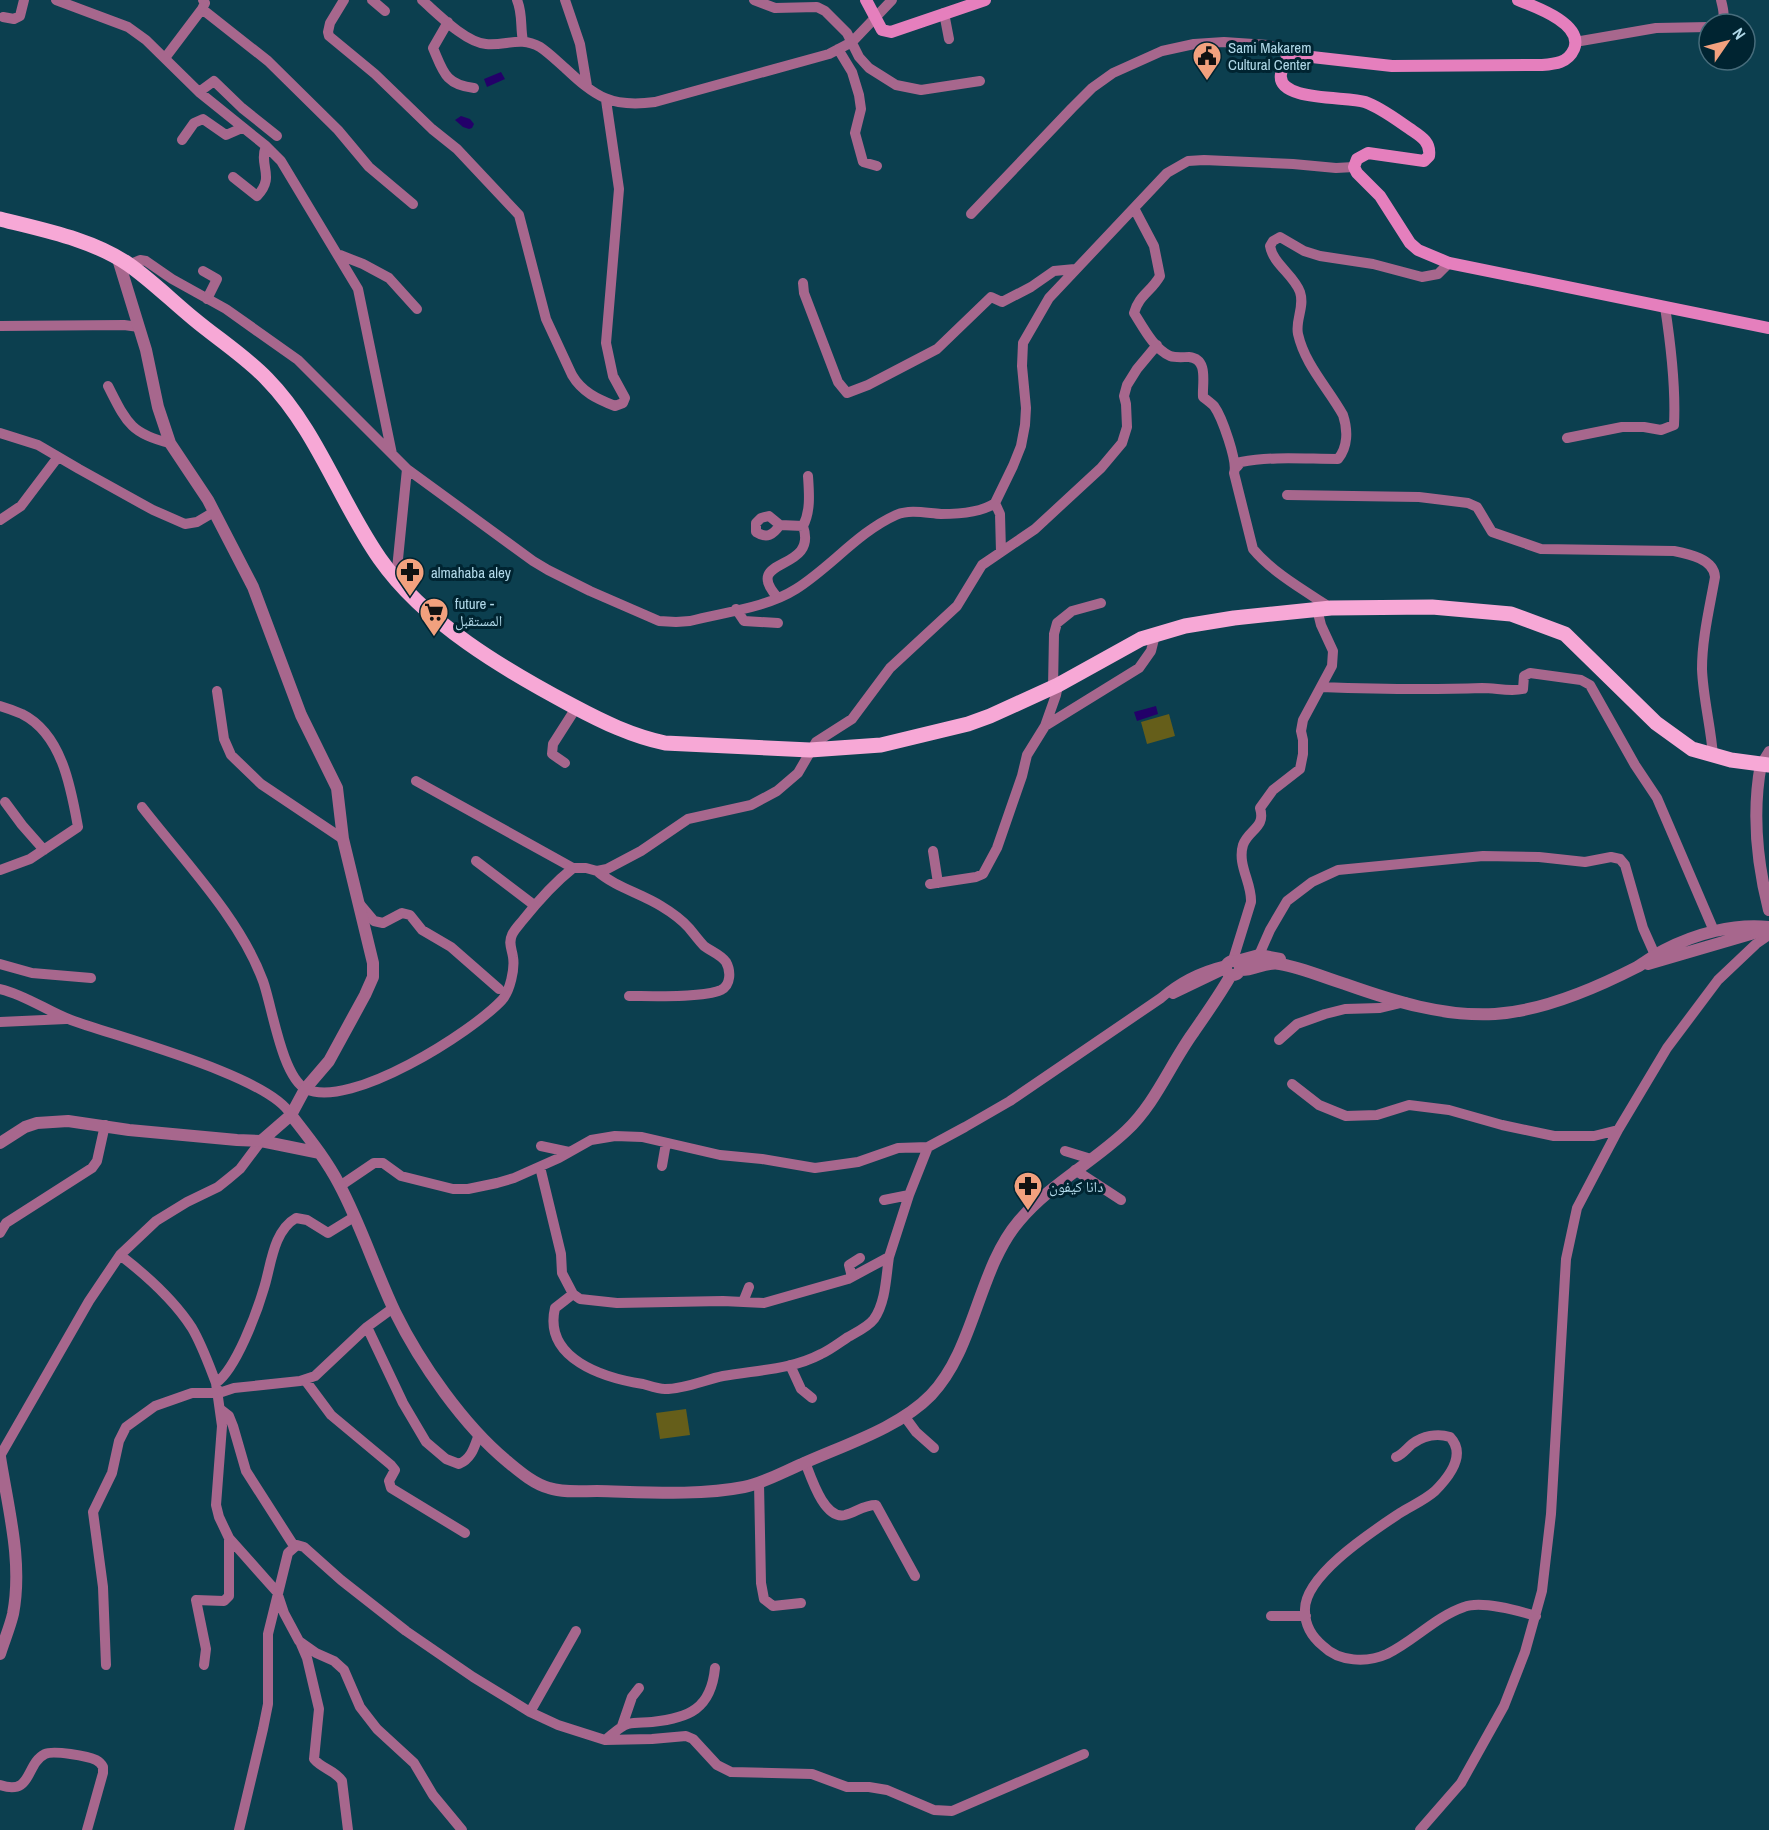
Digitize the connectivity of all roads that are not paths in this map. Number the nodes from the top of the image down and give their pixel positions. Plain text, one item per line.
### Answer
1 (24, 0) edge
2 (56, 0) edge
3 (344, 0) edge
4 (372, 0) edge
5 (422, 0) edge
6 (518, 0) edge
7 (565, 0) edge
8 (754, 0) edge
9 (866, 0) edge
10 (892, 0) edge
11 (985, 0) edge
12 (1518, 0) edge
13 (202, 5) edge
14 (385, 11) dead end
15 (944, 13) junction
16 (3, 17) dead end
17 (874, 17) junction
18 (448, 22) junction
19 (1697, 27) edge
20 (949, 39) dead end
21 (523, 41) junction
22 (852, 42) junction
23 (1575, 42) junction
24 (838, 49) junction
25 (1288, 57) junction
26 (165, 58) junction
27 (980, 81) dead end
28 (587, 86) junction
29 (474, 88) dead end
30 (199, 92) junction
31 (606, 100) junction
32 (242, 128) junction
33 (277, 136) dead end
34 (182, 140) dead end
35 (266, 146) junction
36 (877, 166) dead end
37 (1354, 167) junction
38 (233, 177) dead end
39 (413, 204) dead end
40 (1134, 208) junction
41 (971, 214) dead end
42 (6, 224) edge
43 (340, 255) junction
44 (123, 262) junction
45 (1449, 264) junction
46 (1075, 269) junction
47 (203, 271) dead end
48 (803, 283) dead end
49 (207, 299) junction
50 (1665, 307) junction
51 (417, 309) dead end
52 (0, 326) edge
53 (139, 327) junction
54 (1769, 328) edge
55 (1156, 345) junction
56 (108, 386) dead end
57 (0, 433) edge
58 (1567, 438) dead end
59 (170, 443) junction
60 (392, 455) junction
61 (58, 457) junction
62 (1236, 467) junction
63 (407, 469) junction
64 (808, 476) dead end
65 (1287, 495) dead end
66 (995, 503) junction
67 (214, 512) junction
68 (0, 520) edge
69 (780, 525) dead end
70 (803, 526) junction
71 (1001, 552) junction
72 (396, 579) junction
73 (778, 598) junction
74 (1101, 603) dead end
75 (736, 609) junction
76 (1324, 609) junction
77 (778, 623) dead end
78 (1155, 635) junction
79 (1055, 686) junction
80 (1321, 687) junction
81 (217, 691) dead end
82 (0, 706) edge
83 (576, 708) junction
84 (1045, 726) junction
85 (810, 750) junction
86 (1713, 756) junction
87 (1766, 760) edge
88 (565, 763) dead end
89 (416, 781) dead end
90 (5, 802) dead end
91 (142, 807) dead end
92 (343, 839) junction
93 (44, 850) junction
94 (933, 851) dead end
95 (476, 861) dead end
96 (0, 862) edge
97 (11, 866) junction
98 (573, 868) junction
99 (0, 870) edge
100 (597, 871) junction
101 (358, 902) junction
102 (534, 905) junction
103 (1769, 910) edge
104 (1769, 928) edge
105 (1714, 931) junction
106 (1769, 935) edge
107 (1259, 955) junction
108 (1655, 955) junction
109 (0, 964) edge
110 (1640, 965) junction
111 (1231, 967) junction
112 (1323, 976) junction
113 (91, 978) dead end
114 (0, 989) edge
115 (499, 989) dead end
116 (630, 996) dead end
117 (1405, 1002) junction
118 (69, 1019) junction
119 (0, 1022) edge
120 (1280, 1040) dead end
121 (1292, 1084) dead end
122 (305, 1089) junction
123 (291, 1115) junction
124 (105, 1125) junction
125 (1618, 1130) junction
126 (261, 1141) junction
127 (0, 1143) edge
128 (666, 1143) junction
129 (541, 1146) dead end
130 (928, 1147) junction
131 (1065, 1151) dead end
132 (569, 1152) junction
133 (320, 1153) junction
134 (1091, 1159) junction
135 (662, 1166) dead end
136 (540, 1167) junction
137 (1075, 1170) junction
138 (340, 1186) junction
139 (909, 1195) junction
140 (884, 1200) dead end
141 (1121, 1200) dead end
142 (354, 1217) junction
143 (0, 1233) edge
144 (120, 1255) junction
145 (889, 1257) junction
146 (860, 1258) dead end
147 (852, 1277) junction
148 (749, 1287) dead end
149 (573, 1294) junction
150 (743, 1302) junction
151 (393, 1308) junction
152 (367, 1327) junction
153 (790, 1365) junction
154 (305, 1380) junction
155 (218, 1388) junction
156 (813, 1398) dead end
157 (220, 1409) junction
158 (905, 1417) junction
159 (478, 1437) junction
160 (934, 1448) dead end
161 (0, 1456) edge
162 (1396, 1457) dead end
163 (806, 1462) junction
164 (759, 1483) junction
165 (465, 1533) dead end
166 (229, 1538) junction
167 (294, 1546) junction
168 (915, 1576) dead end
169 (278, 1592) junction
170 (801, 1603) dead end
171 (1271, 1616) dead end
172 (1306, 1616) junction
173 (1536, 1616) junction
174 (576, 1631) dead end
175 (299, 1641) junction
176 (0, 1654) edge
177 (106, 1665) dead end
178 (204, 1665) dead end
179 (715, 1668) dead end
180 (639, 1688) dead end
181 (530, 1712) junction
182 (622, 1726) junction
183 (605, 1740) junction
184 (1084, 1754) dead end
185 (0, 1785) edge
186 (87, 1830) edge
187 (239, 1830) edge
188 (348, 1830) edge
189 (462, 1830) edge
190 (1420, 1830) edge

1 - 16 street
2 - 26 street
3 - 31 street
4 - 14 street
5 - 18 street
6 - 21 street
7 - 28 street
8 - 22 street
9 - 17 main road
10 - 17 street
11 - 15 main road
12 - 23 main road
13 - 26 street
13 - 39 street
15 - 17 main road
15 - 20 street
17 - 22 street
18 - 21 street
18 - 29 street
19 - 23 street
21 - 28 street
22 - 24 street
22 - 27 street
23 - 25 main road
24 - 31 street
24 - 36 street
25 - 37 main road
25 - 41 street
26 - 30 street
28 - 31 street
30 - 32 street
30 - 33 street
32 - 34 street
32 - 35 street
35 - 38 street
35 - 43 street
37 - 40 street
37 - 45 main road
40 - 46 street
40 - 55 street
42 - 44 main road
43 - 51 street
43 - 60 street
44 - 49 street
44 - 53 street
44 - 72 main road
45 - 50 main road
45 - 62 street
46 - 48 street
46 - 66 street
47 - 49 street
49 - 60 street
50 - 54 main road
50 - 58 street
52 - 53 street
53 - 59 street
55 - 62 street
55 - 71 street
56 - 59 street
57 - 61 street
59 - 67 street
60 - 63 street
61 - 67 street
61 - 68 street
62 - 76 street
63 - 72 street
63 - 75 street
64 - 70 street
65 - 86 street
66 - 71 street
66 - 73 street
67 - 92 street
69 - 70 street
70 - 73 street
71 - 85 street
72 - 83 main road
73 - 75 street
74 - 79 street
75 - 77 street
76 - 78 main road
76 - 80 street
76 - 86 main road
78 - 79 main road
78 - 84 street
79 - 84 street
79 - 85 main road
80 - 105 street
80 - 111 street
81 - 92 street
82 - 93 street
83 - 85 main road
83 - 88 street
84 - 94 street
85 - 100 street
86 - 87 main road
87 - 103 street
89 - 98 street
90 - 93 street
91 - 122 street
92 - 101 street
93 - 97 street
95 - 102 street
96 - 97 street
97 - 99 street
98 - 100 street
98 - 102 street
100 - 116 street
101 - 115 street
101 - 122 street
102 - 122 street
104 - 105 street
104 - 110 street
105 - 108 street
106 - 125 street
107 - 108 street
107 - 111 street
107 - 112 street
108 - 110 street
109 - 113 street
110 - 117 street
111 - 112 street
111 - 130 street
111 - 134 street
112 - 117 street
114 - 118 street
117 - 120 street
118 - 119 street
118 - 123 street
121 - 125 street
122 - 123 street
123 - 126 street
123 - 133 street
124 - 126 street
124 - 127 street
124 - 143 street
125 - 173 street
126 - 133 street
126 - 144 street
128 - 130 street
128 - 132 street
128 - 135 street
129 - 132 street
130 - 139 street
131 - 134 street
132 - 136 street
133 - 138 street
134 - 137 street
136 - 138 street
136 - 149 street
137 - 141 street
137 - 158 street
138 - 142 street
139 - 140 street
139 - 145 street
142 - 151 street
142 - 155 street
144 - 155 street
144 - 161 street
145 - 147 street
145 - 153 street
146 - 147 street
147 - 150 street
148 - 150 street
149 - 150 street
149 - 153 street
151 - 152 street
151 - 159 street
152 - 154 street
152 - 159 street
153 - 156 street
154 - 155 street
154 - 165 street
155 - 157 street
155 - 177 street
157 - 166 street
157 - 167 street
158 - 160 street
158 - 163 street
159 - 164 street
161 - 176 street
162 - 172 street
163 - 164 street
163 - 168 street
164 - 170 street
166 - 169 street
166 - 178 street
167 - 169 street
167 - 181 street
169 - 175 street
169 - 187 street
171 - 172 street
172 - 173 street
173 - 190 street
174 - 181 street
175 - 188 street
175 - 189 street
179 - 182 street
180 - 182 street
181 - 183 street
182 - 183 street
183 - 184 street
185 - 186 street

